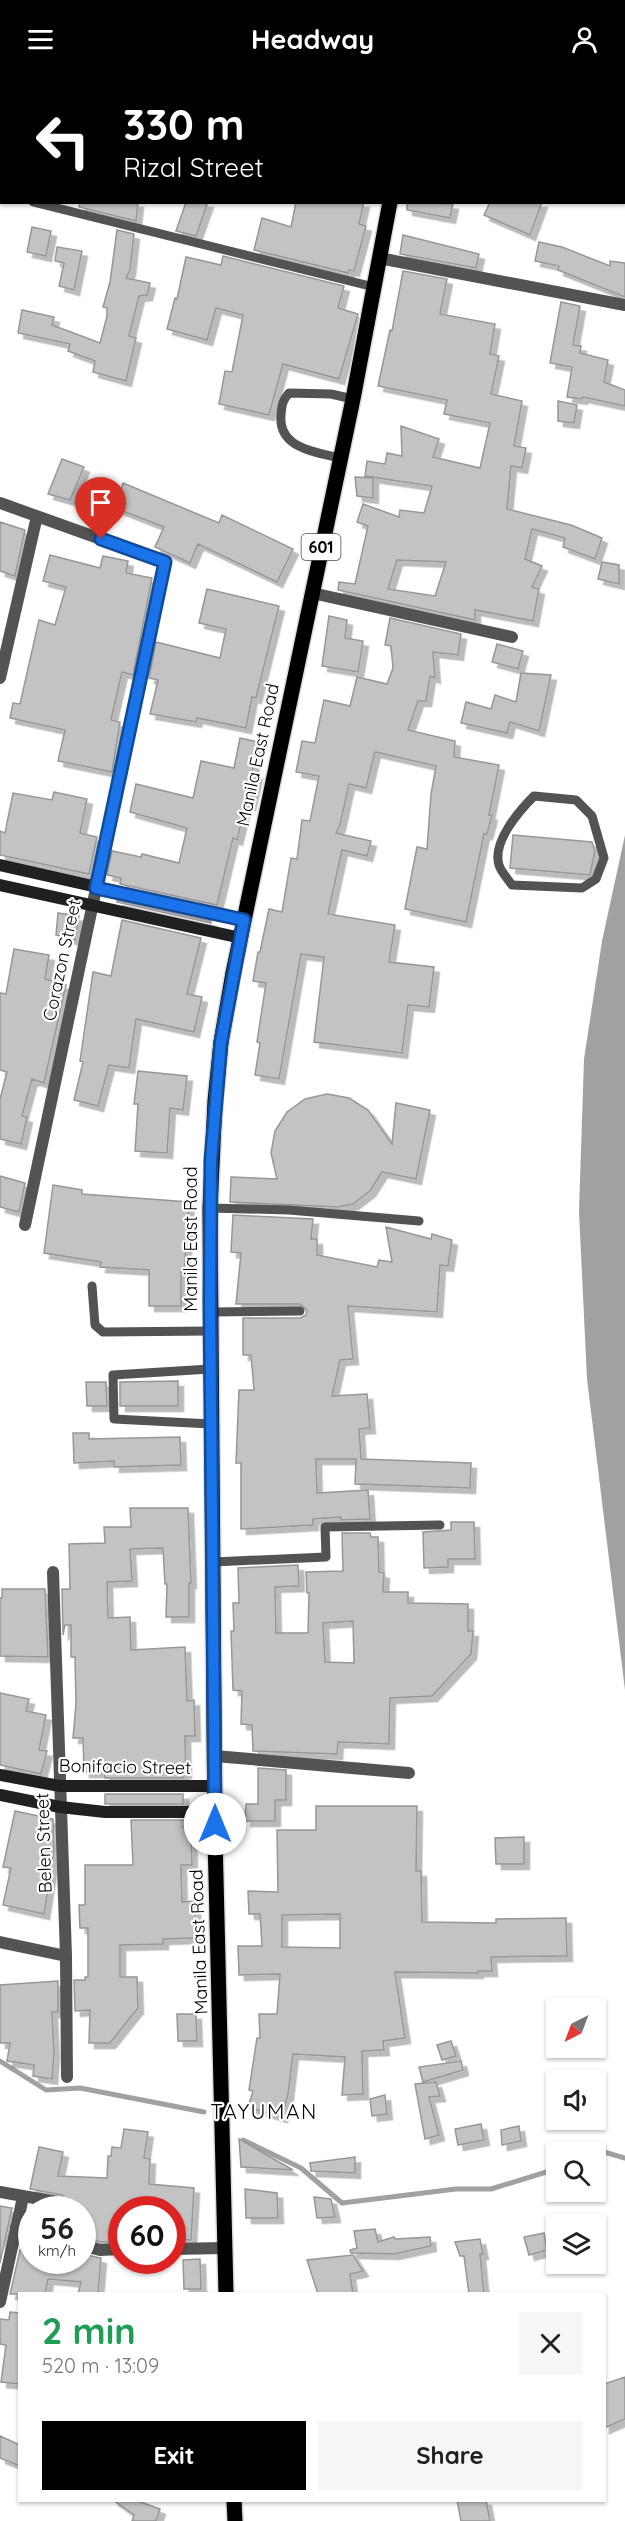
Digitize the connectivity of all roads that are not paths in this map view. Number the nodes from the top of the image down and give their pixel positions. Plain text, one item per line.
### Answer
1 (41, 204) edge
2 (390, 204) edge
3 (379, 258) junction
4 (374, 287) junction
5 (625, 305) edge
6 (353, 399) junction
7 (340, 458) junction
8 (0, 503) edge
9 (37, 516) junction
10 (312, 593) junction
11 (512, 637) dead end
12 (0, 678) edge
13 (498, 850) joint
14 (0, 865) edge
15 (0, 885) edge
16 (96, 888) junction
17 (92, 906) junction
18 (244, 920) junction
19 (241, 938) junction
20 (210, 1208) junction
21 (419, 1221) dead end
22 (25, 1225) dead end
23 (92, 1286) dead end
24 (300, 1311) dead end
25 (210, 1312) junction
26 (210, 1331) junction
27 (210, 1369) junction
28 (211, 1424) junction
29 (440, 1525) dead end
30 (213, 1562) junction
31 (53, 1572) dead end
32 (215, 1756) junction
33 (409, 1773) dead end
34 (0, 1775) edge
35 (60, 1786) junction
36 (215, 1786) junction
37 (0, 1795) edge
38 (60, 1807) junction
39 (215, 1812) junction
40 (0, 1941) edge
41 (66, 1956) junction
42 (67, 2077) dead end
43 (0, 2192) edge
44 (18, 2196) edge
45 (18, 2218) edge
46 (16, 2227) joint
47 (225, 2248) junction
48 (186, 2249) edge
49 (226, 2292) edge
50 (0, 2302) edge
51 (234, 2502) edge
52 (235, 2521) edge

1 - 4 lane
2 - 3 main road, Manila East Road / 601
3 - 4 main road, Manila East Road / 601
3 - 5 street
4 - 6 main road, Manila East Road / 601
6 - 7 main road, Manila East Road / 601
6 - 7 lane
7 - 10 main road, Manila East Road / 601
8 - 9 street
9 - 12 street
9 - 16 street, Corazon Street
10 - 11 street
10 - 18 main road, Manila East Road / 601
13 - 13 lane
14 - 16 street
15 - 17 street
16 - 17 street, Corazon Street
16 - 18 street
17 - 19 street
17 - 22 street, Corazon Street
18 - 19 main road, Manila East Road / 601
19 - 20 main road, Manila East Road / 601
20 - 21 lane
20 - 25 main road, Manila East Road / 601
23 - 26 lane
24 - 25 lane
25 - 26 main road, Manila East Road / 601
26 - 27 main road, Manila East Road / 601
27 - 28 main road, Manila East Road / 601
27 - 28 lane
28 - 30 main road, Manila East Road / 601
29 - 30 lane
30 - 32 main road, Manila East Road / 601
31 - 35 street, Belen Street
32 - 33 street
32 - 36 main road, Manila East Road / 601
34 - 35 street, Bonifacio Street
35 - 36 street, Bonifacio Street
35 - 38 street, Belen Street
36 - 39 main road, Manila East Road / 601
37 - 38 street
38 - 39 street
38 - 41 street, Belen Street
39 - 47 main road, Manila East Road / 601
40 - 41 street
41 - 42 street, Belen Street
43 - 44 street
45 - 46 street
46 - 50 street
47 - 48 street
47 - 49 main road, Manila East Road / 601
51 - 52 main road

